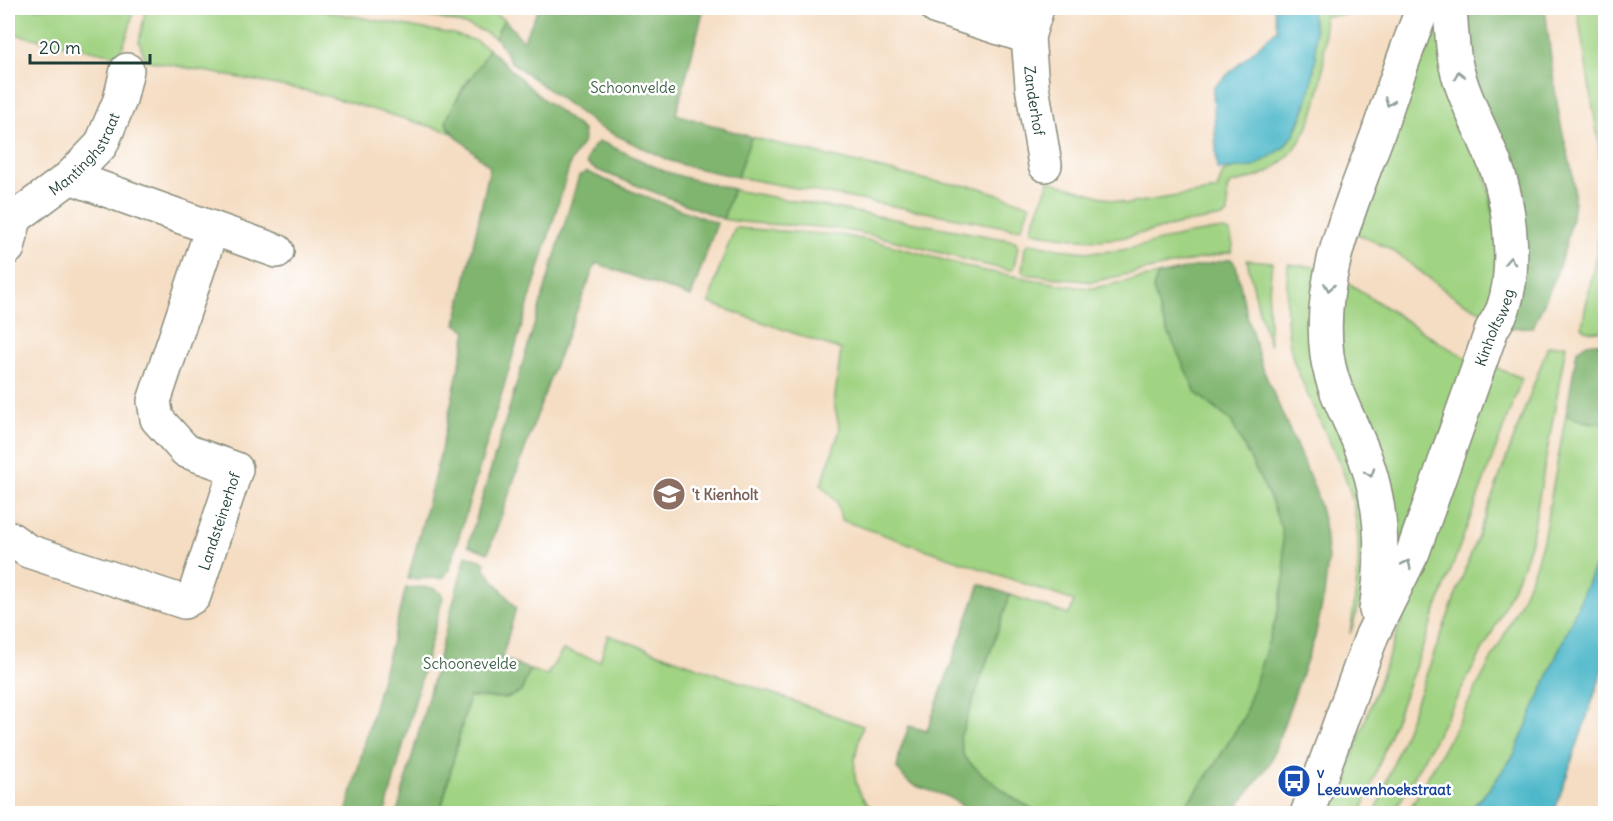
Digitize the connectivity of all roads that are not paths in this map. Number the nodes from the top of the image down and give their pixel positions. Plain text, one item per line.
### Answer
1 (937, 8) edge
2 (1424, 8) edge
3 (1450, 8) edge
4 (1032, 22) edge
5 (127, 70) dead end
6 (1045, 165) dead end
7 (69, 177) junction
8 (10, 228) edge
9 (212, 228) junction
10 (277, 251) dead end
11 (8, 537) edge
12 (1372, 635) junction
13 (1307, 813) edge

1 - 4 street, Zanderhof
2 -> 12 street, Kinholtsweg
12 -> 3 street, Kinholtsweg
4 - 6 street, Zanderhof
5 - 7 street, Mantinghstraat
7 - 8 street, Mantinghstraat
7 - 9 street
9 - 10 street
9 - 11 street, Landsteinerhof
12 - 13 street, Kinholtsweg

